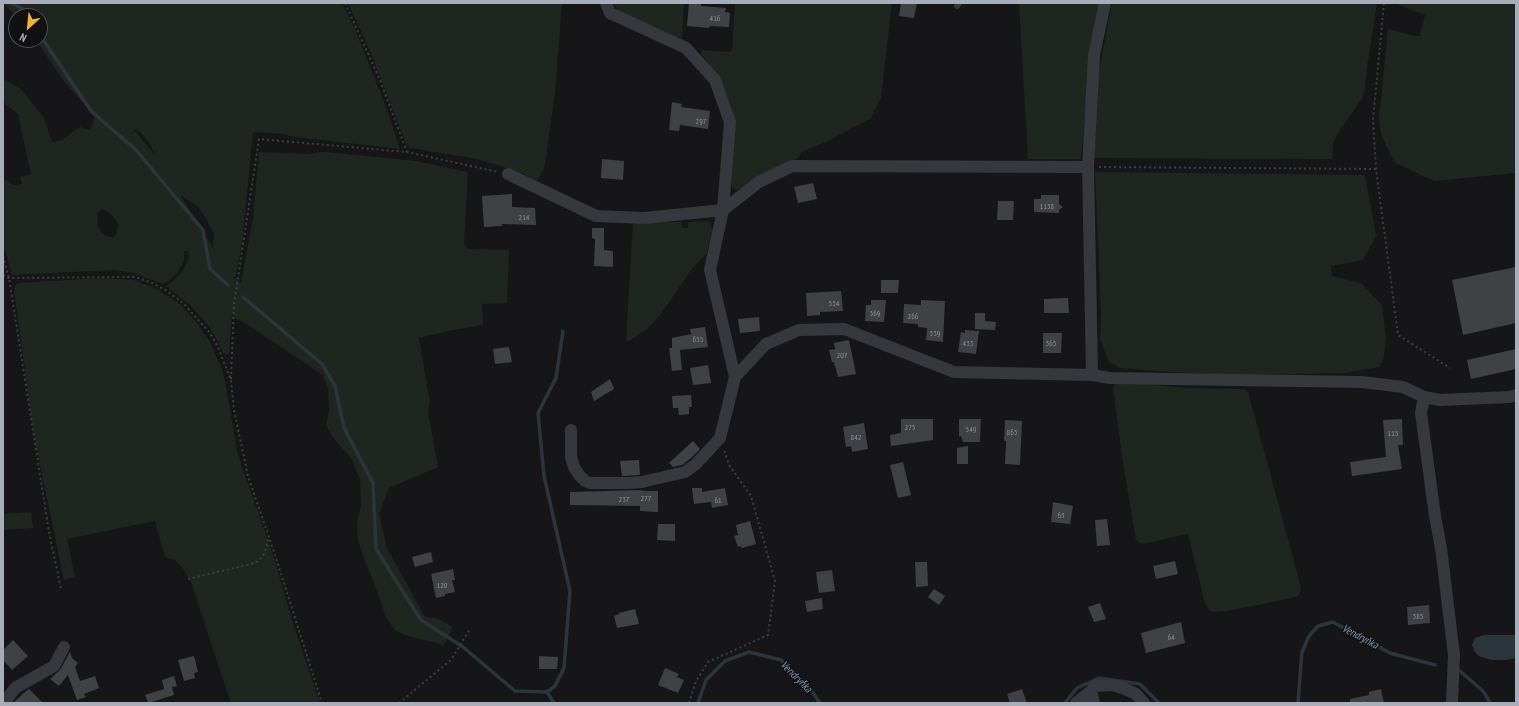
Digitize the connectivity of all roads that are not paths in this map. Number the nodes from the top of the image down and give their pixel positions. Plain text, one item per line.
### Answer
1 (606, 3) edge
2 (1105, 3) edge
3 (1088, 167) junction
4 (508, 174) road end
5 (723, 210) junction
6 (1092, 375) junction
7 (735, 377) junction
8 (1516, 395) edge
9 (1424, 397) junction
10 (571, 430) dead end
11 (64, 647) dead end
12 (1091, 691) junction
13 (4, 703) edge
14 (1076, 703) edge
15 (1094, 703) edge
16 (1144, 703) edge
17 (1452, 703) edge

1 - 5 street
2 - 3 street
3 - 5 street
3 - 6 street
4 - 5 street
5 - 7 street
6 - 7 street
6 - 9 street
7 - 10 street
8 - 9 street
9 - 17 street
11 - 13 street
12 - 14 street
12 - 15 street
12 - 16 street

